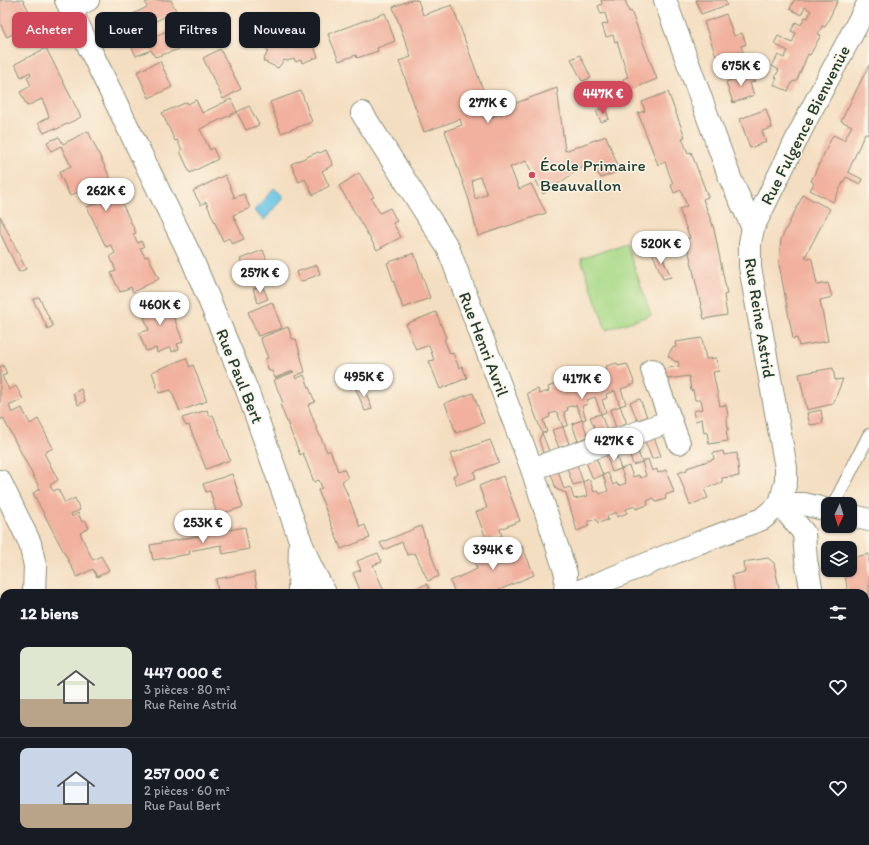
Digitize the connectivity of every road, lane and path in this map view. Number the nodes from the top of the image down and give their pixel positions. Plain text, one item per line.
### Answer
1 (665, 0) edge
2 (869, 2) edge
3 (75, 3) edge
4 (362, 113) dead end
5 (753, 228) junction
6 (652, 370) dead end
7 (671, 421) junction
8 (869, 435) edge
9 (679, 443) dead end
10 (532, 469) junction
11 (0, 481) edge
12 (838, 497) edge
13 (780, 504) junction
14 (821, 508) edge
15 (857, 517) edge
16 (869, 520) edge
17 (300, 540) junction
18 (34, 589) edge
19 (299, 589) edge
20 (323, 589) edge
21 (564, 589) edge
22 (585, 589) edge
23 (811, 589) edge

1 - 5 street
2 - 5 street, Rue Fulgence Bienvenüe
3 - 17 street, Rue Paul Bert
4 - 10 street, Rue Henri Avril
5 - 13 street, Rue Reine Astrid
6 - 7 street
7 - 9 street
7 - 10 street
8 - 12 lane
10 - 21 street, Rue Henri Avril
11 - 18 street
13 - 14 street
13 - 22 street
13 - 23 street
15 - 16 street
17 - 19 street, Rue Paul Bert
17 - 20 street, Rue Paul Bert

